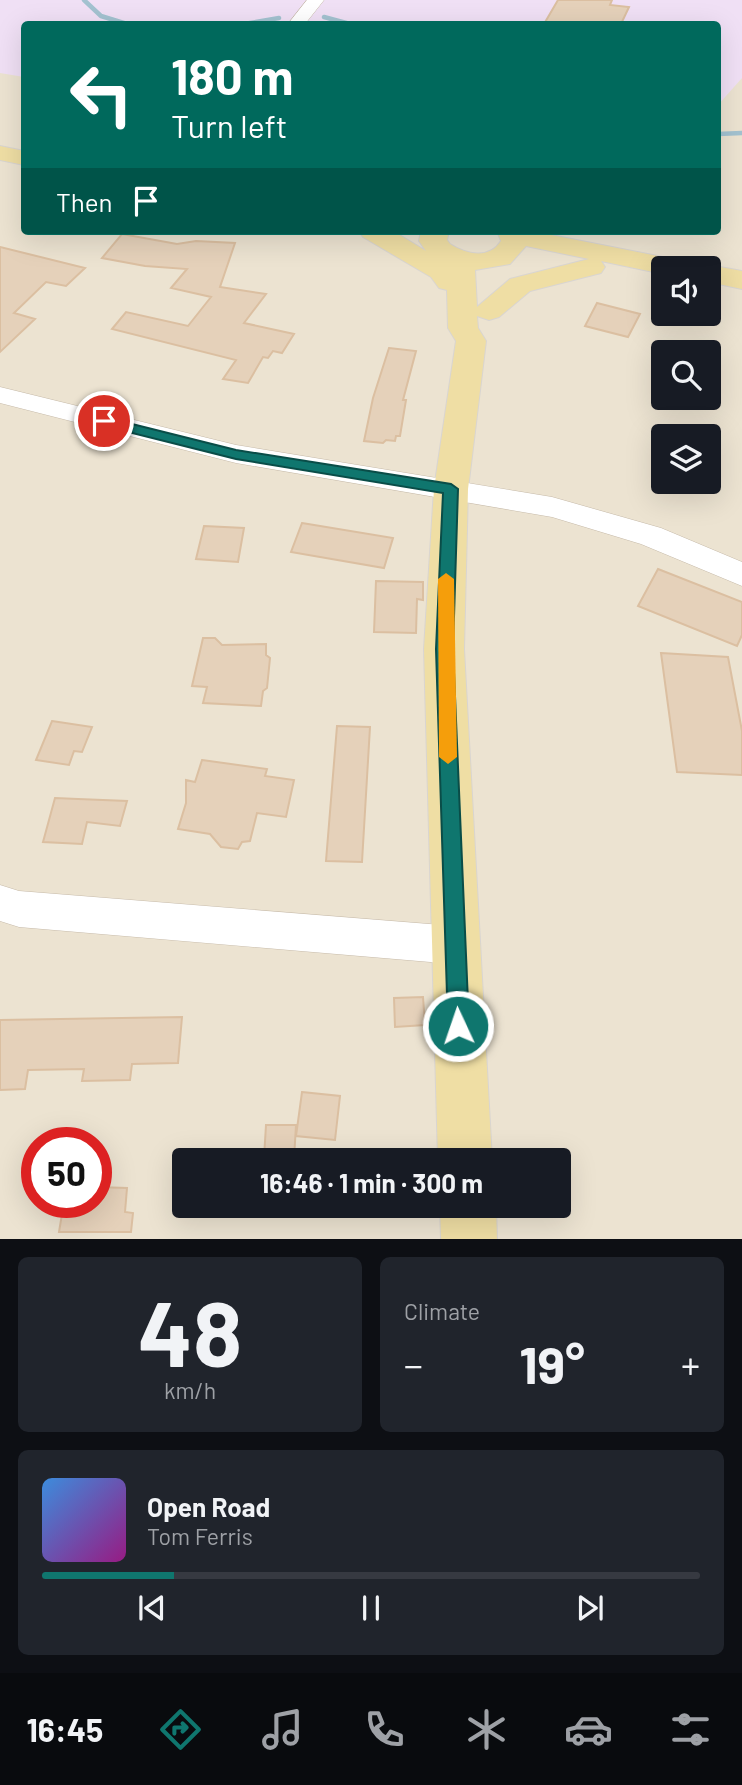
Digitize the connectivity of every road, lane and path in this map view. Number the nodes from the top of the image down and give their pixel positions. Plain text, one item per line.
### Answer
1 (316, 0) edge
2 (298, 21) edge
3 (0, 141) edge
4 (21, 145) edge
5 (0, 153) edge
6 (21, 157) edge
7 (380, 235) edge
8 (427, 235) edge
9 (496, 248) edge
10 (651, 265) edge
11 (591, 267) junction
12 (721, 276) edge
13 (651, 279) edge
14 (742, 280) edge
15 (721, 292) edge
16 (742, 296) edge
17 (474, 318) junction
18 (0, 395) edge
19 (451, 489) junction
20 (742, 575) edge
21 (0, 903) edge
22 (454, 945) junction
23 (464, 1148) edge
24 (469, 1218) edge
25 (470, 1239) edge

1 - 2 street
3 - 4 main road
5 - 6 main road
7 - 17 main road
8 - 9 main road
9 - 10 main road
9 - 11 main road
9 - 17 main road
11 - 13 main road
11 - 17 main road
12 - 14 main road
15 - 16 main road
17 - 19 main road
18 - 19 street
19 - 20 street
19 - 22 main road
21 - 22 street
22 - 23 main road
24 - 25 main road

